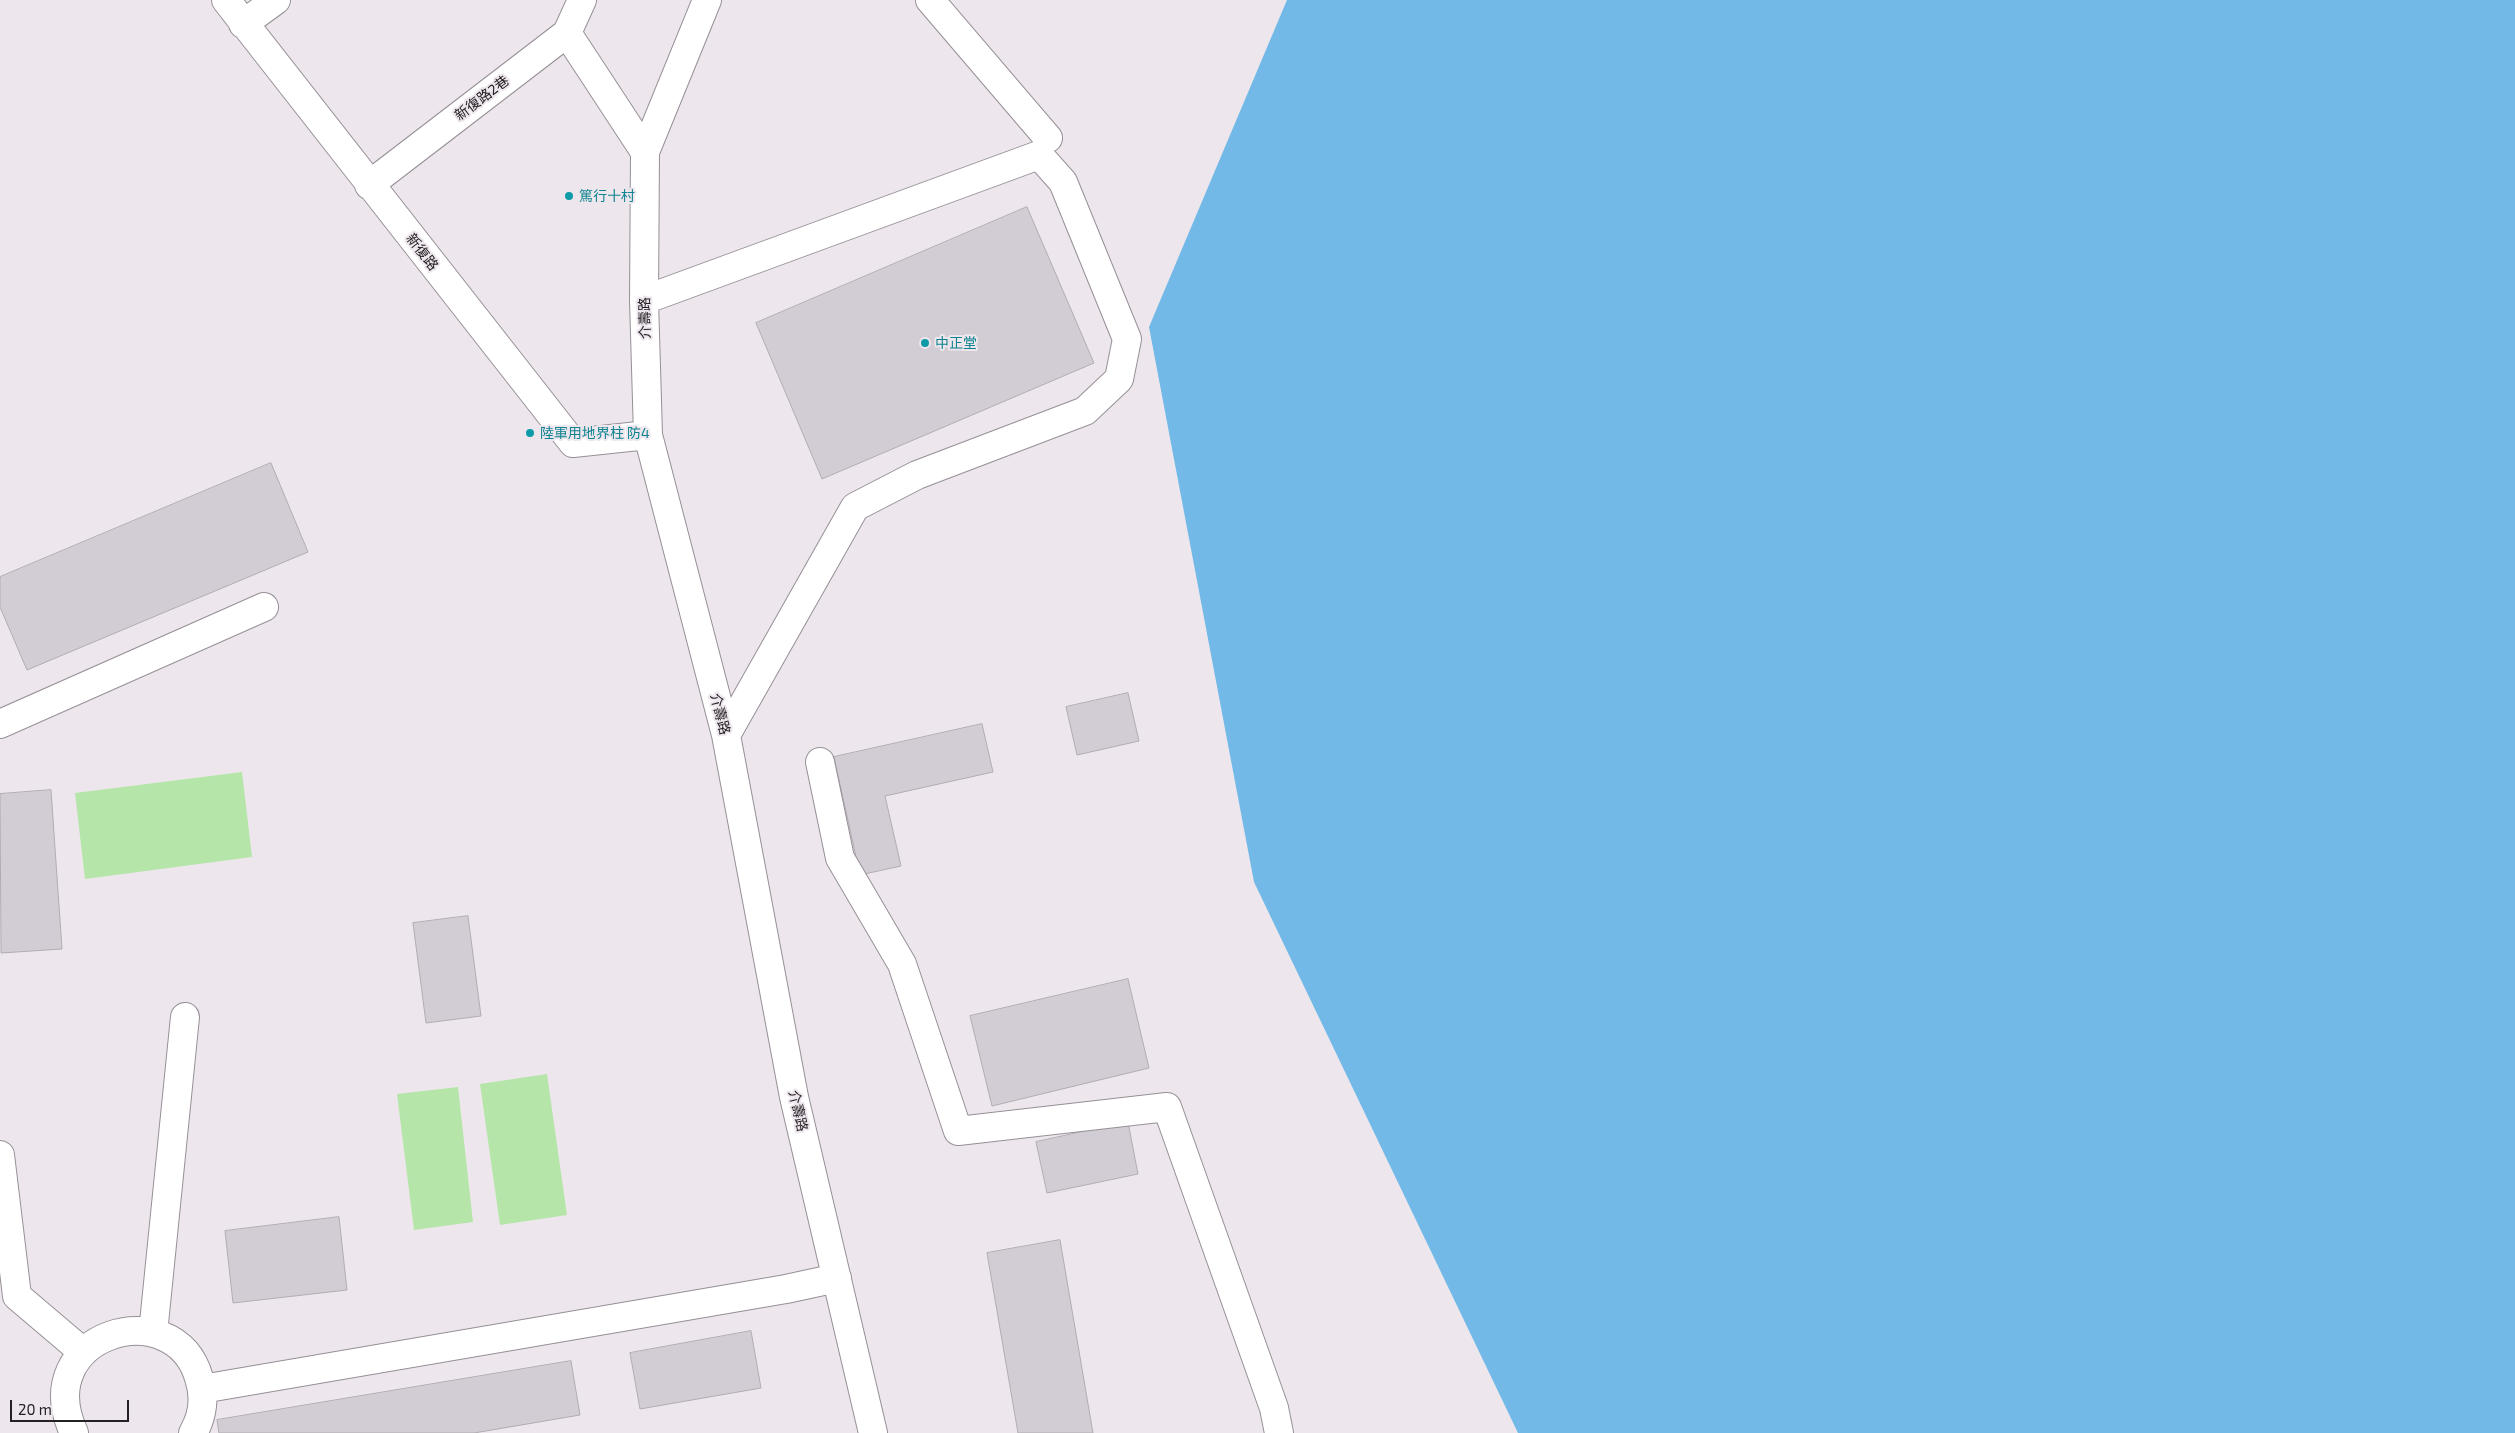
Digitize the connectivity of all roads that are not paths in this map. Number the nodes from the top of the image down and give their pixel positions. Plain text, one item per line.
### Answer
1 (226, 0) edge
2 (276, 0) edge
3 (582, 0) edge
4 (707, 0) edge
5 (930, 0) edge
6 (243, 24) junction
7 (567, 33) junction
8 (1048, 138) dead end
9 (645, 152) junction
10 (369, 185) junction
11 (644, 300) junction
12 (648, 435) junction
13 (264, 607) dead end
14 (0, 724) edge
15 (726, 735) junction
16 (820, 762) dead end
17 (185, 1017) dead end
18 (0, 1155) edge
19 (837, 1278) junction
20 (154, 1333) junction
21 (83, 1352) junction
22 (202, 1389) junction
23 (74, 1433) edge
24 (193, 1433) edge
25 (873, 1433) edge
26 (1279, 1433) edge

1 - 6 street, 新復路
2 - 6 street
3 - 7 street, 新復路2巷
4 - 9 street, 介壽路
5 - 8 street
6 - 10 street, 新復路
7 - 9 street
7 - 10 street, 新復路2巷
9 - 11 street, 介壽路
10 - 12 street, 新復路
11 - 12 street, 介壽路
11 - 15 street
12 - 15 street, 介壽路
13 - 14 street
15 - 19 street, 介壽路
16 - 26 street
17 - 20 street
18 - 21 street
19 - 22 street
19 - 25 street, 介壽路
20 - 21 street
20 - 22 street
21 - 23 street
22 - 24 street

